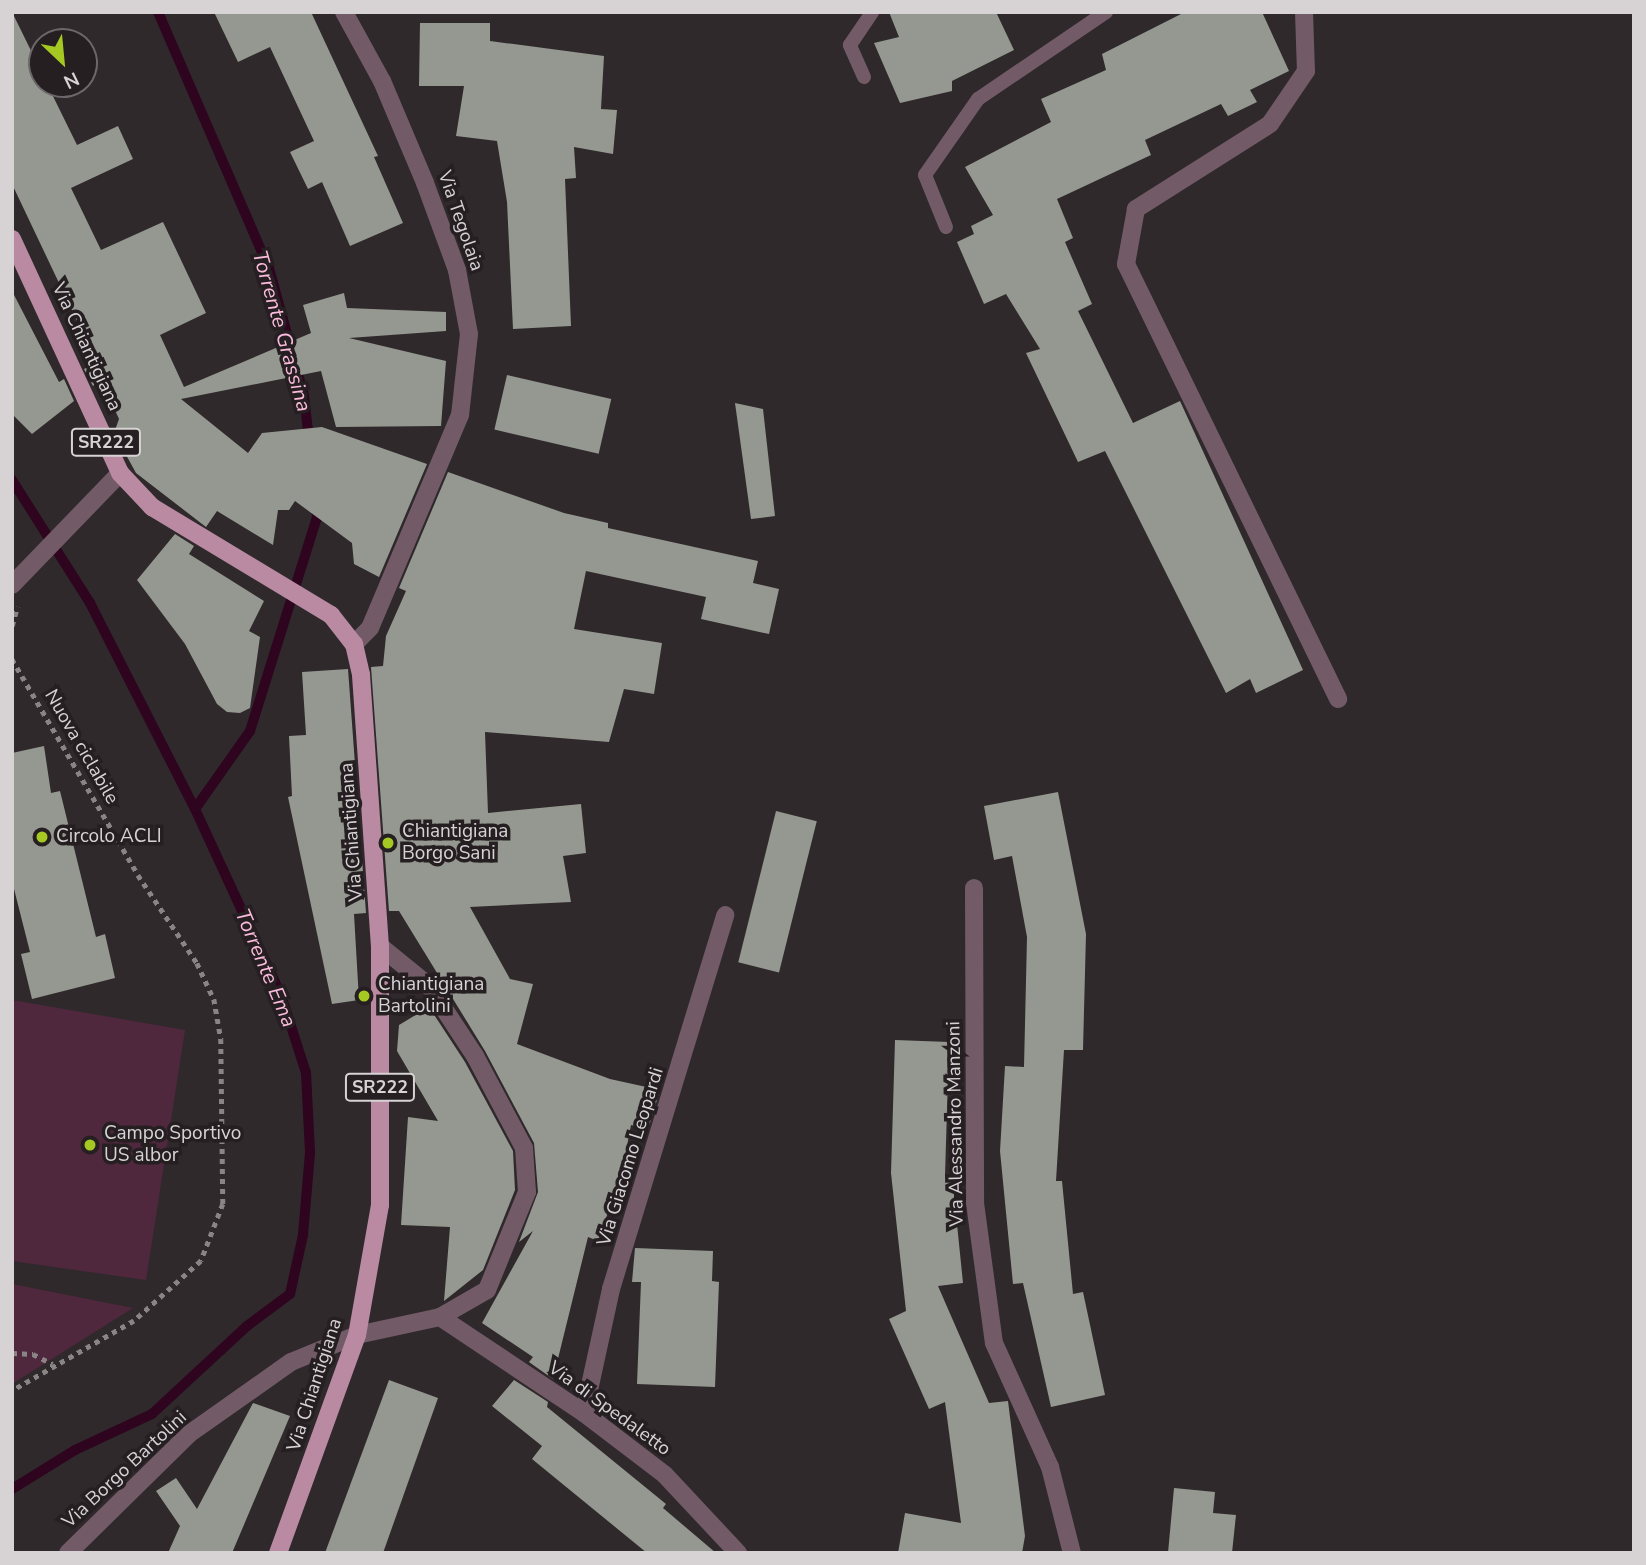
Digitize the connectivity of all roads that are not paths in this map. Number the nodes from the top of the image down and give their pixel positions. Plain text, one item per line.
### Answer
1 (344, 12) edge
2 (872, 12) edge
3 (1106, 12) edge
4 (1304, 12) edge
5 (864, 77) dead end
6 (946, 227) dead end
7 (12, 239) edge
8 (120, 473) junction
9 (16, 582) edge
10 (354, 645) junction
11 (1338, 699) dead end
12 (974, 888) dead end
13 (725, 915) dead end
14 (380, 946) junction
15 (440, 1318) junction
16 (357, 1335) junction
17 (584, 1413) junction
18 (68, 1553) edge
19 (278, 1553) edge
20 (738, 1553) edge
21 (1072, 1553) edge

1 - 10 street, Via Tegolaia
2 - 5 lane
3 - 6 lane
4 - 11 street
7 - 8 main road, Via Chiantigiana / SR222
8 - 9 street
8 - 10 main road, Via Chiantigiana / SR222
10 - 14 main road, Via Chiantigiana / SR222
12 - 21 street, Via Alessandro Manzoni
13 - 17 street, Via Giacomo Leopardi
14 - 15 street, Via Borgo Bartolini
14 - 16 main road, Via Chiantigiana / SR222
15 - 16 street, Via Borgo Bartolini
15 - 17 street, Via di Spedaletto
16 - 18 street, Via Borgo Bartolini
16 - 19 main road, Via Chiantigiana / SR222
17 - 20 street, Via di Spedaletto

